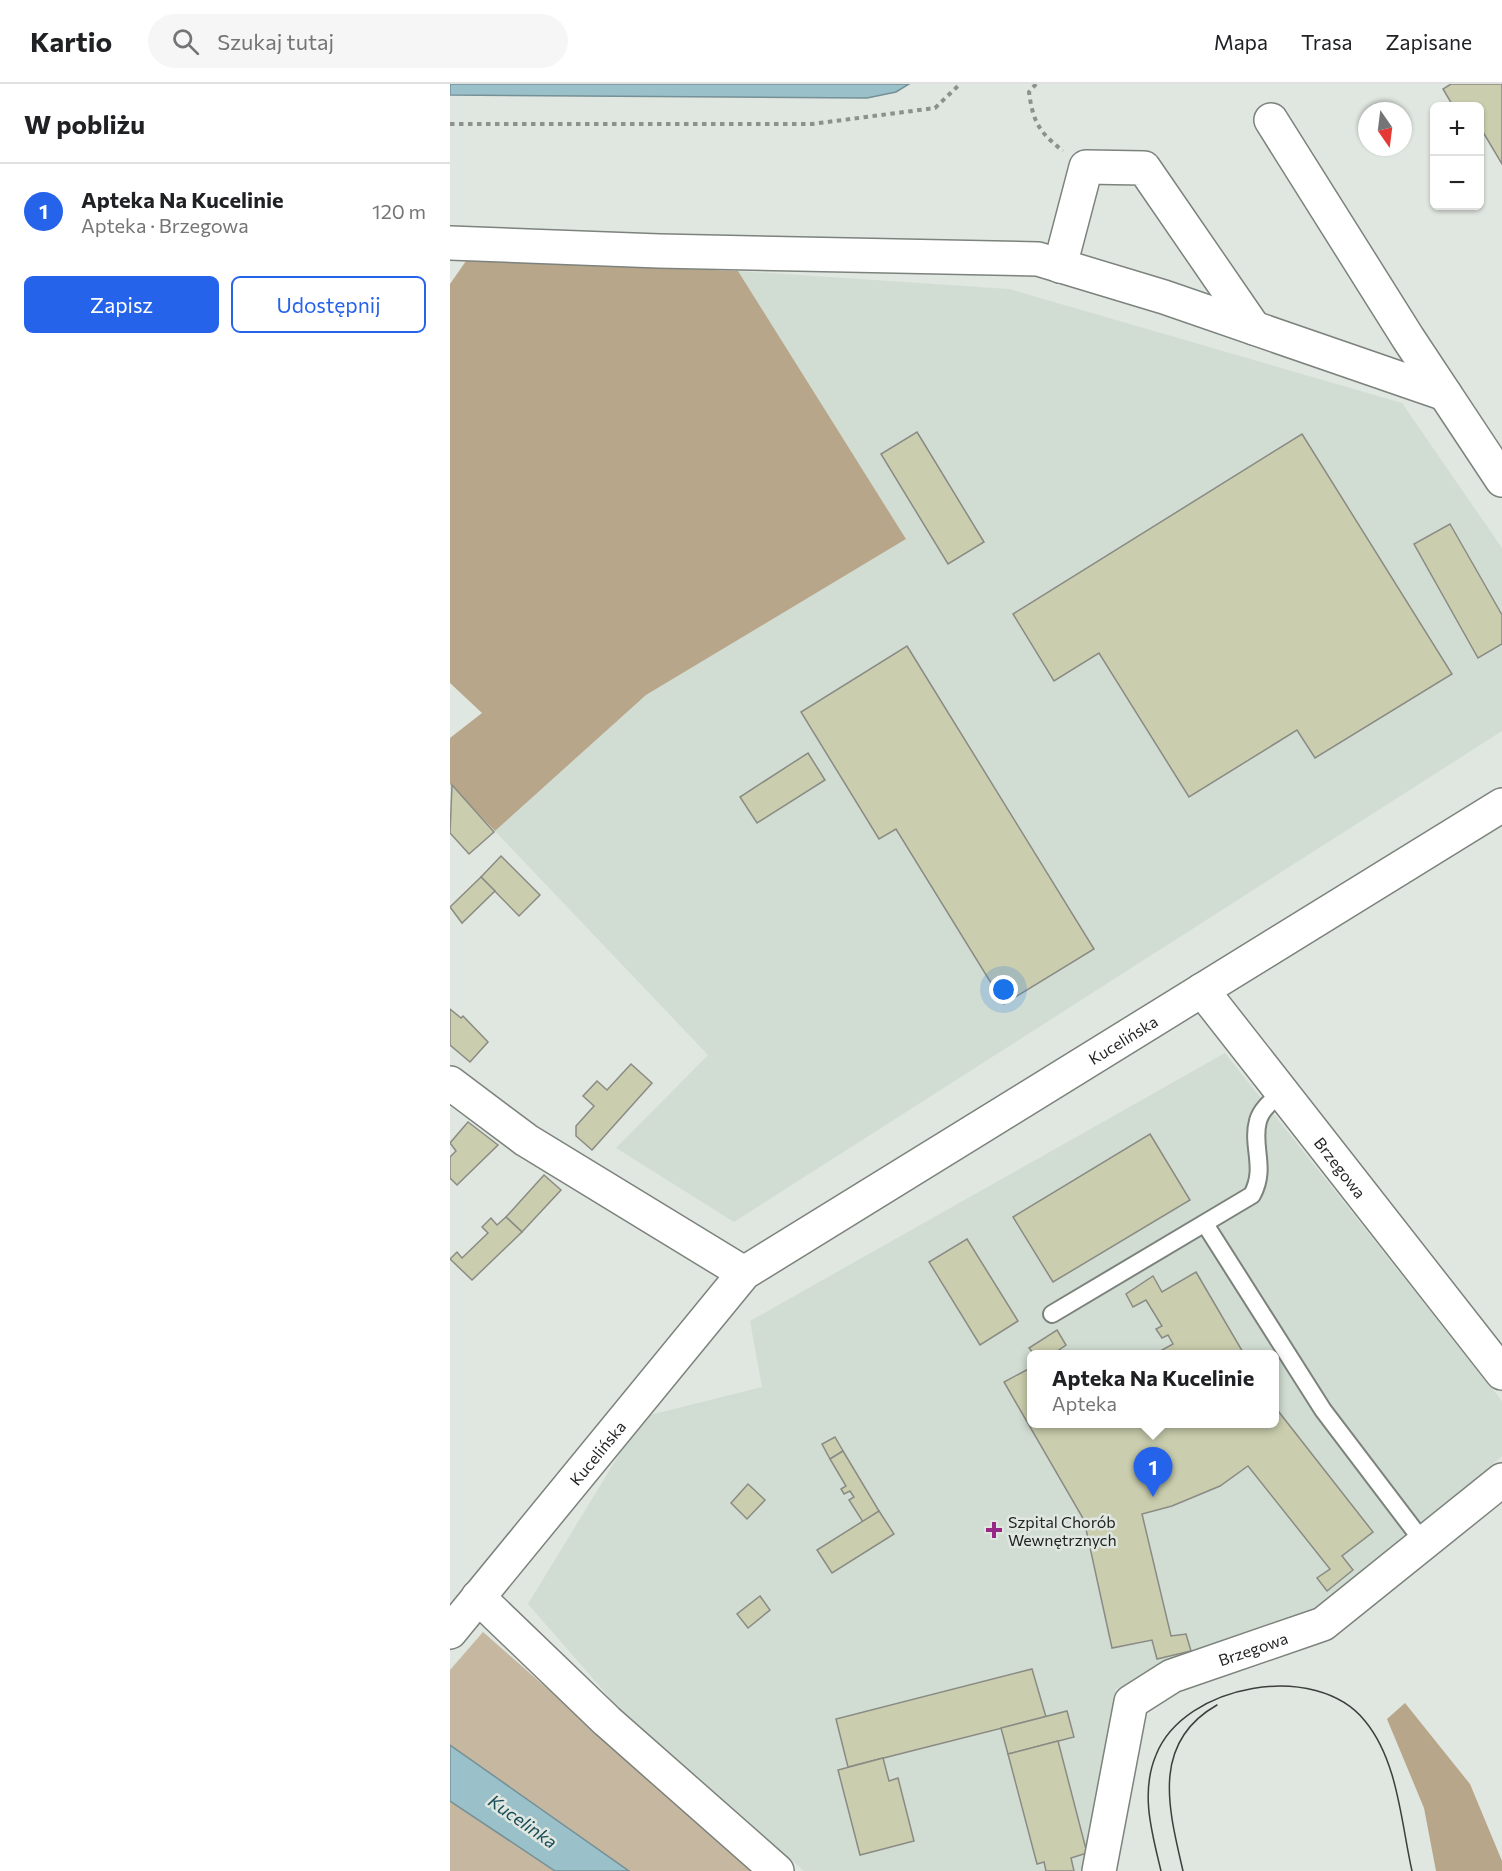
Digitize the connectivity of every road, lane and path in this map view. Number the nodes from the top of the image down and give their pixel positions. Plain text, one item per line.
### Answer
1 (960, 84) edge
2 (1036, 84) edge
3 (1271, 120) dead end
4 (450, 124) edge
5 (1086, 167) junction
6 (450, 243) edge
7 (1060, 266) junction
8 (1254, 328) junction
9 (1445, 394) junction
10 (1502, 480) edge
11 (1502, 805) edge
12 (1202, 990) junction
13 (450, 1083) edge
14 (1282, 1092) junction
15 (1205, 1224) junction
16 (744, 1273) junction
17 (1052, 1314) dead end
18 (1502, 1373) edge
19 (1502, 1480) edge
20 (1424, 1543) junction
21 (478, 1597) junction
22 (450, 1632) edge
23 (777, 1871) edge
24 (1099, 1871) edge

1 - 4 path
2 - 5 path
3 - 9 street
5 - 7 street
5 - 8 street
6 - 7 street
7 - 8 street
8 - 9 street
9 - 10 street
11 - 12 street, Kucelińska
12 - 14 street, Brzegowa
12 - 16 street, Kucelińska
13 - 16 street
14 - 15 lane
14 - 18 street, Brzegowa
15 - 17 lane
15 - 20 lane
16 - 21 street, Kucelińska
19 - 20 street, Brzegowa
20 - 24 street, Brzegowa
21 - 22 street, Kucelińska
21 - 23 street

